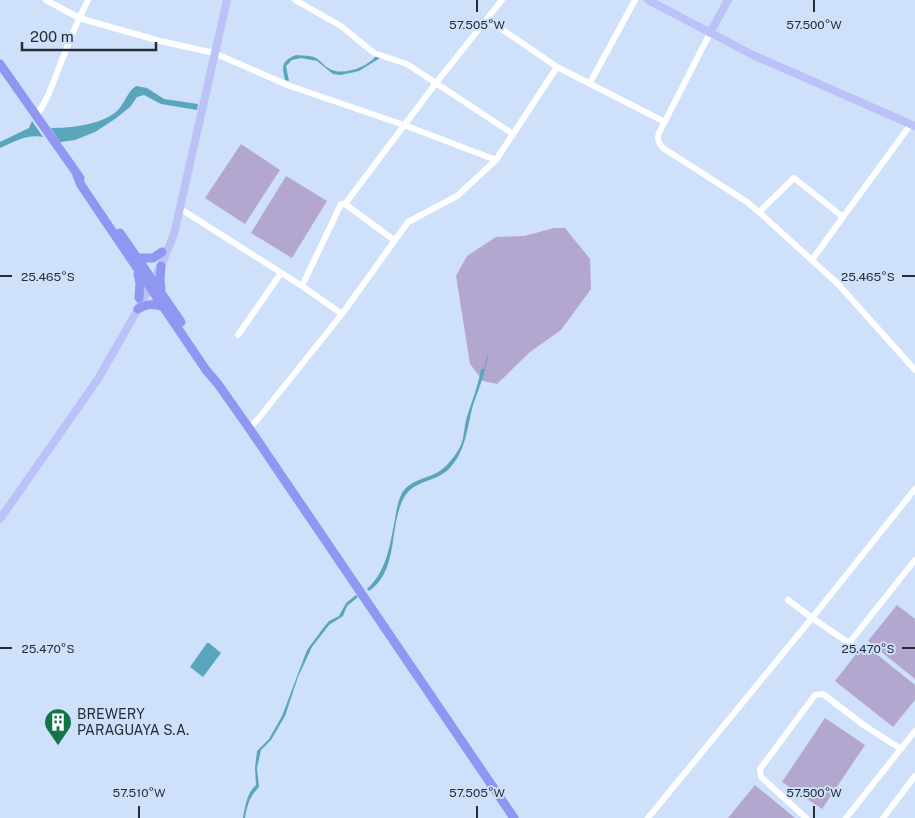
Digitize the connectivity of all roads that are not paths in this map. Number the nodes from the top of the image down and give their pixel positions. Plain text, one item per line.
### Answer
1 (46, 0) edge
2 (88, 0) edge
3 (227, 0) edge
4 (294, 0) edge
5 (502, 0) edge
6 (635, 0) edge
7 (648, 0) edge
8 (728, 0) edge
9 (304, 2) edge
10 (79, 18) junction
11 (487, 19) junction
12 (710, 33) junction
13 (214, 53) junction
14 (1, 67) edge
15 (558, 67) junction
16 (436, 83) junction
17 (590, 83) junction
18 (37, 117) junction
19 (664, 122) junction
20 (404, 125) junction
21 (913, 125) edge
22 (513, 134) junction
23 (496, 160) junction
24 (77, 175) junction
25 (345, 204) junction
26 (179, 208) junction
27 (759, 212) junction
28 (843, 217) junction
29 (175, 226) junction
30 (394, 240) junction
31 (162, 252) junction
32 (138, 258) junction
33 (812, 260) junction
34 (161, 266) junction
35 (138, 271) junction
36 (281, 272) junction
37 (149, 282) junction
38 (302, 286) junction
39 (163, 294) junction
40 (139, 298) junction
41 (164, 307) junction
42 (138, 309) junction
43 (342, 314) junction
44 (238, 335) dead end
45 (119, 344) junction
46 (915, 370) edge
47 (218, 384) junction
48 (249, 428) junction
49 (915, 489) edge
50 (0, 520) edge
51 (915, 560) edge
52 (788, 600) dead end
53 (812, 618) junction
54 (915, 731) edge
55 (901, 749) junction
56 (915, 776) edge
57 (889, 814) edge
58 (513, 818) edge
59 (648, 818) edge
60 (806, 818) edge
61 (846, 818) edge
62 (882, 818) edge

1 - 10 street
2 - 10 street
3 - 13 main road
4 - 9 street
5 - 11 street
6 - 17 street
7 - 12 main road
8 - 12 main road
9 - 16 street
10 - 13 street
10 - 18 street
11 - 15 street
11 - 16 street
12 - 19 street
12 - 21 main road
13 - 20 street
13 - 26 main road
14 - 18 highway
15 - 17 street
15 - 22 street
16 - 20 street
16 - 22 street
17 - 19 street
18 - 24 highway
19 - 27 street
20 - 23 street
20 - 25 street
21 - 28 street
22 - 23 street
23 - 30 street
24 - 32 highway
24 - 35 highway
25 - 30 street
25 - 38 street
26 - 29 main road
26 - 36 street
27 - 28 street
27 - 33 street
28 - 33 street
29 - 31 main road
29 - 34 main road
30 - 43 street
31 - 32 highway
31 - 37 main road
32 - 37 highway
33 - 46 street
34 - 37 main road
34 - 39 highway
35 - 37 highway
35 - 40 highway
36 - 38 street
36 - 44 street
37 - 39 highway
37 - 40 main road
37 - 41 highway
37 - 42 main road
38 - 43 street
39 - 47 highway
40 - 45 main road
41 - 42 highway
41 - 47 highway
42 - 45 main road
43 - 48 street
45 - 50 main road
47 - 48 highway
48 - 58 highway
49 - 53 street
51 - 53 street
52 - 53 street
53 - 59 street
54 - 55 street
55 - 60 street
55 - 61 street
56 - 57 street
57 - 62 street

